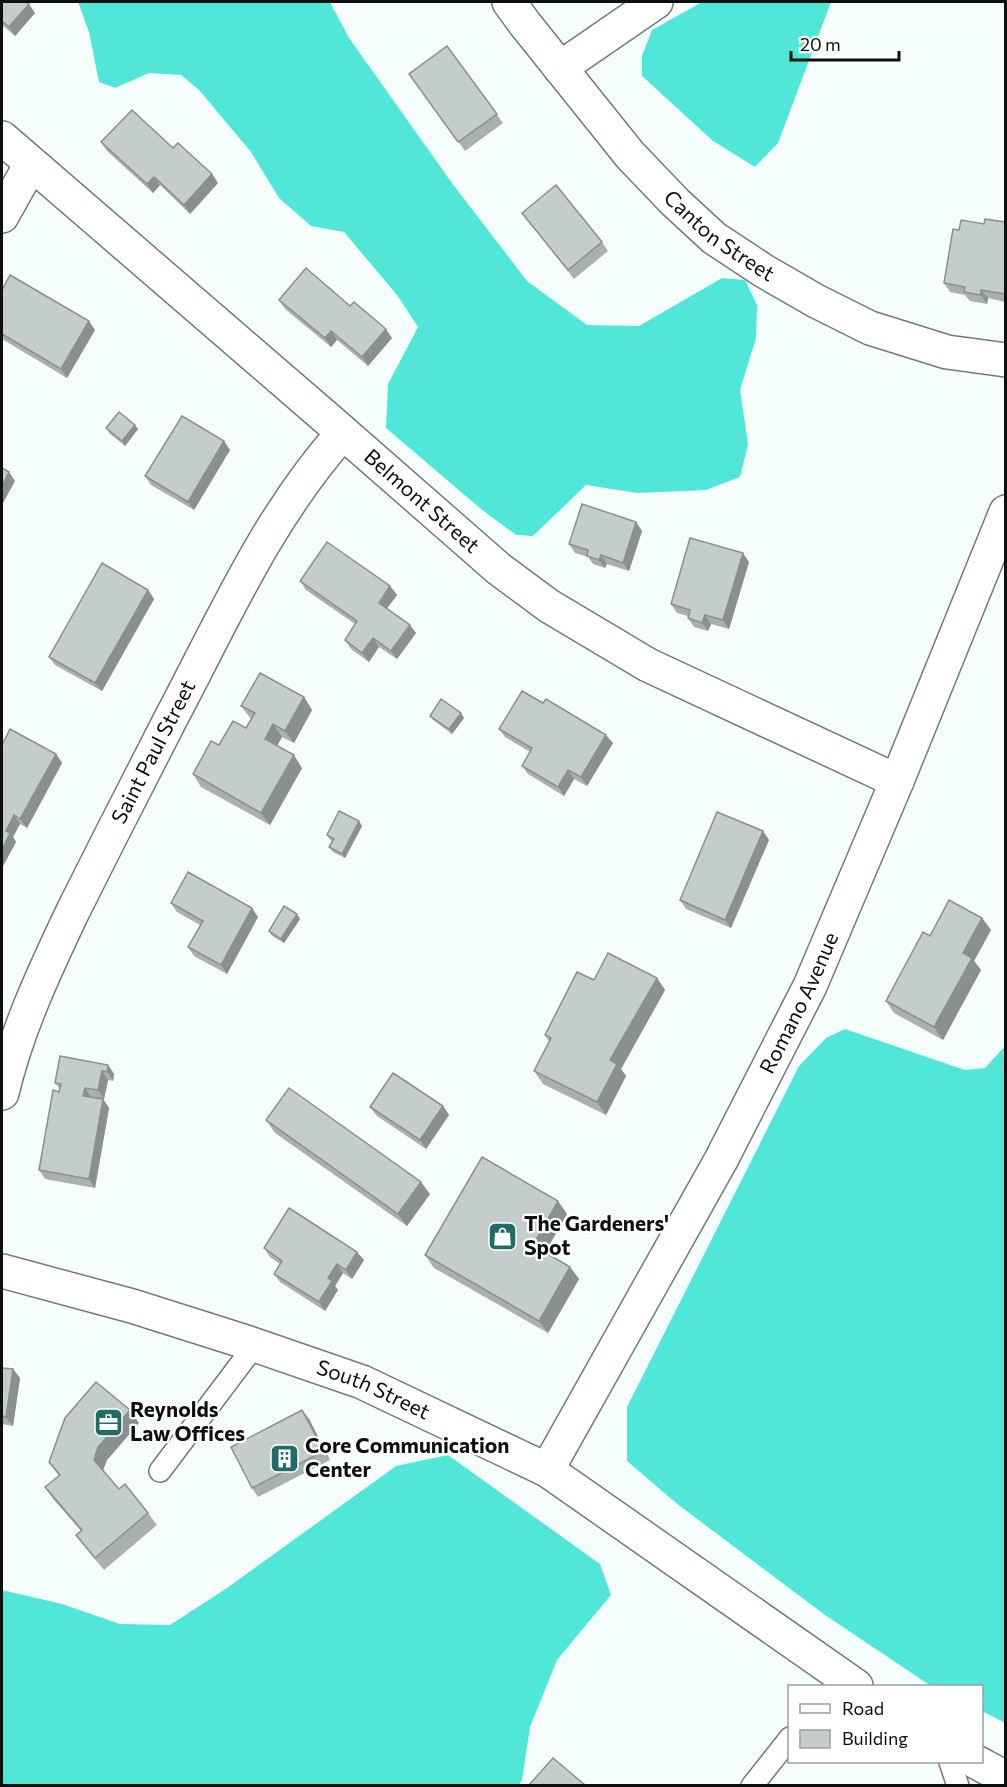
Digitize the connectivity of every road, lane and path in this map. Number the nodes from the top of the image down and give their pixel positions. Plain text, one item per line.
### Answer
1 (509, 2) edge
2 (656, 2) edge
3 (560, 68) junction
4 (2, 138) edge
5 (31, 164) junction
6 (2, 216) edge
7 (1005, 360) edge
8 (343, 432) junction
9 (1005, 512) edge
10 (997, 556) edge
11 (897, 781) junction
12 (2, 1093) edge
13 (2, 1271) edge
14 (255, 1345) junction
15 (547, 1470) junction
16 (159, 1471) dead end
17 (842, 1682) edge
18 (788, 1739) edge
19 (951, 1763) edge
20 (979, 1763) edge
21 (1005, 1778) edge
22 (752, 1785) edge
23 (958, 1785) edge

1 - 3 street, Canton Street
2 - 3 street
3 - 7 street, Canton Street
4 - 5 street, Belmont Street
5 - 6 street
5 - 8 street, Belmont Street
8 - 11 street, Belmont Street
8 - 12 street, Saint Paul Street
9 - 10 street, Romano Avenue
10 - 11 street, Romano Avenue
11 - 15 street, Romano Avenue
13 - 14 street, South Street
14 - 15 street, South Street
14 - 16 lane
15 - 17 street, South Street
18 - 22 lane
19 - 23 lane
20 - 21 street

